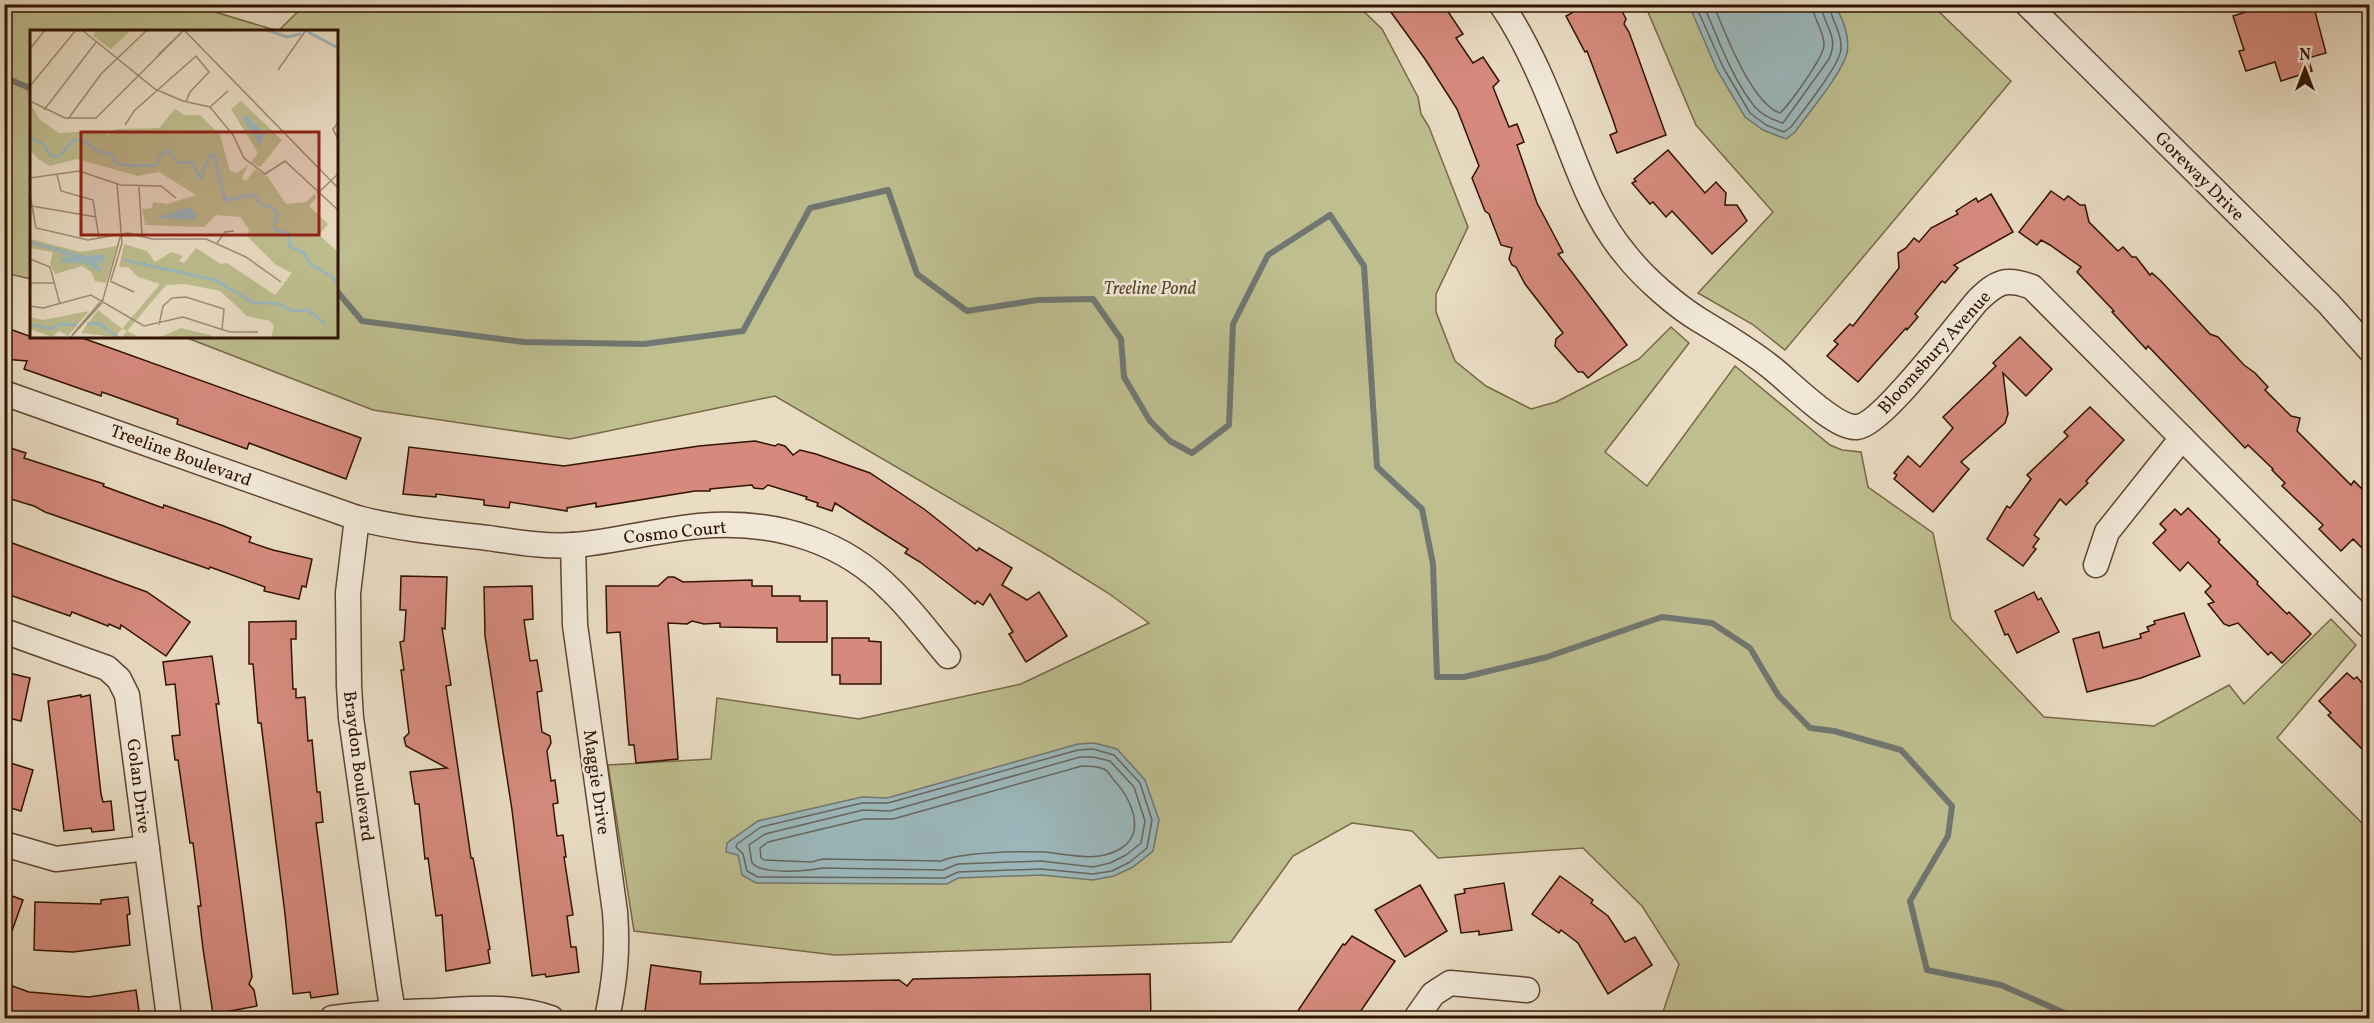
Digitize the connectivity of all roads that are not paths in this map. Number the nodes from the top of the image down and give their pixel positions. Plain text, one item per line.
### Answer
1 (1501, 4) edge
2 (2027, 4) edge
3 (2370, 350) edge
4 (4, 393) edge
5 (2182, 438) junction
6 (357, 518) junction
7 (573, 545) junction
8 (2096, 565) dead end
9 (2367, 618) edge
10 (4, 632) edge
11 (948, 656) dead end
12 (4, 844) edge
13 (147, 848) junction
14 (1527, 990) dead end
15 (393, 1016) edge
16 (169, 1018) edge
17 (332, 1018) edge
18 (551, 1018) edge
19 (607, 1018) edge
20 (1416, 1018) edge

1 - 5 street, Bloomsbury Avenue
2 - 3 street, Goreway Drive
4 - 6 street, Treeline Boulevard
5 - 8 street
5 - 9 street, Bloomsbury Avenue
6 - 7 street, Cosmo Court
6 - 15 street, Braydon Boulevard
7 - 11 street, Cosmo Court
7 - 19 street, Maggie Drive
10 - 13 street, Golan Drive
12 - 13 street
13 - 16 street, Golan Drive
14 - 20 street
15 - 17 street
15 - 18 street

